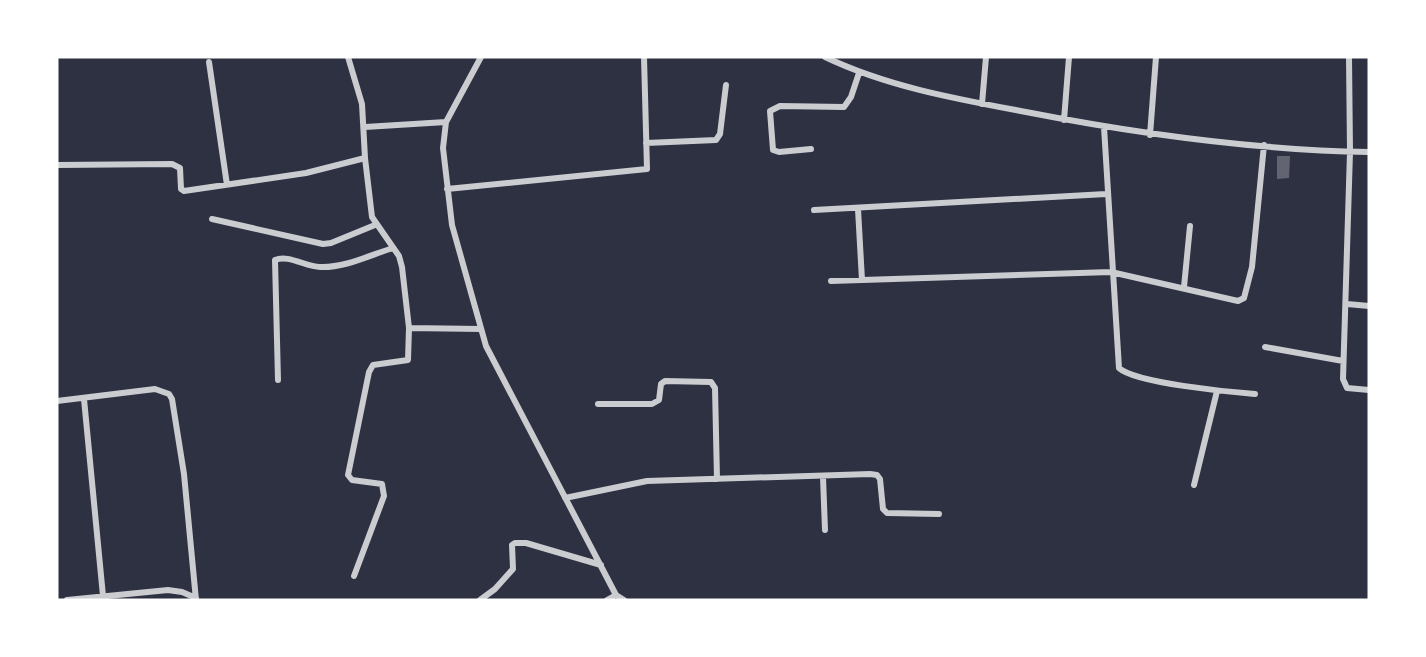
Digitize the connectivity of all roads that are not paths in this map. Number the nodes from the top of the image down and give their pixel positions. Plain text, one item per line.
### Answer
1 (348, 57) edge
2 (481, 57) edge
3 (644, 57) edge
4 (825, 57) edge
5 (986, 57) edge
6 (1069, 57) edge
7 (1156, 57) edge
8 (1349, 57) edge
9 (209, 62) dead end
10 (859, 73) junction
11 (726, 85) dead end
12 (982, 104) junction
13 (1064, 120) junction
14 (446, 122) junction
15 (1104, 127) junction
16 (365, 128) junction
17 (1150, 135) junction
18 (646, 143) junction
19 (1264, 145) junction
20 (811, 149) dead end
21 (1350, 152) junction
22 (1369, 152) edge
23 (365, 159) junction
24 (57, 165) edge
25 (227, 185) junction
26 (447, 189) junction
27 (1106, 194) junction
28 (858, 209) junction
29 (814, 210) dead end
30 (212, 219) dead end
31 (375, 225) junction
32 (1190, 226) dead end
33 (393, 248) junction
34 (1111, 272) junction
35 (862, 280) junction
36 (831, 281) dead end
37 (1184, 287) junction
38 (1347, 304) junction
39 (1369, 306) edge
40 (409, 328) junction
41 (481, 329) junction
42 (1265, 347) dead end
43 (1343, 361) junction
44 (278, 380) dead end
45 (1369, 390) edge
46 (1217, 391) junction
47 (1255, 394) dead end
48 (84, 399) junction
49 (57, 401) edge
50 (598, 405) dead end
51 (824, 477) junction
52 (717, 479) junction
53 (1194, 485) dead end
54 (565, 498) junction
55 (939, 514) dead end
56 (825, 530) dead end
57 (601, 565) junction
58 (354, 576) dead end
59 (616, 595) junction
60 (103, 596) junction
61 (196, 599) edge
62 (67, 600) edge
63 (480, 600) edge
64 (607, 600) edge
65 (624, 600) edge

1 - 16 street
2 - 14 street
3 - 18 street
4 - 10 street
5 - 12 street
6 - 13 street
7 - 17 street
8 - 21 street
9 - 25 street
10 - 12 street
10 - 20 street
11 - 18 street
12 - 13 street
13 - 15 street
14 - 16 street
14 - 26 street
15 - 17 street
15 - 27 street
16 - 23 street
17 - 19 street
18 - 26 street
19 - 21 street
19 - 37 street
21 - 22 street
21 - 38 street
23 - 25 street
23 - 31 street
24 - 25 street
26 - 41 street
27 - 28 street
27 - 34 street
28 - 29 street
28 - 35 street
30 - 31 street
31 - 33 street
32 - 37 street
33 - 40 street
33 - 44 street
34 - 35 street
34 - 37 street
34 - 46 street
35 - 36 street
38 - 39 street
38 - 43 street
40 - 41 street
40 - 58 street
41 - 54 street
42 - 43 street
43 - 45 street
46 - 47 street
46 - 53 street
48 - 49 street
48 - 60 street
48 - 61 street
50 - 52 street
51 - 52 street
51 - 55 street
51 - 56 street
52 - 54 street
54 - 57 street
57 - 59 street
57 - 63 street
59 - 64 street
59 - 65 street
60 - 61 street
60 - 62 street

